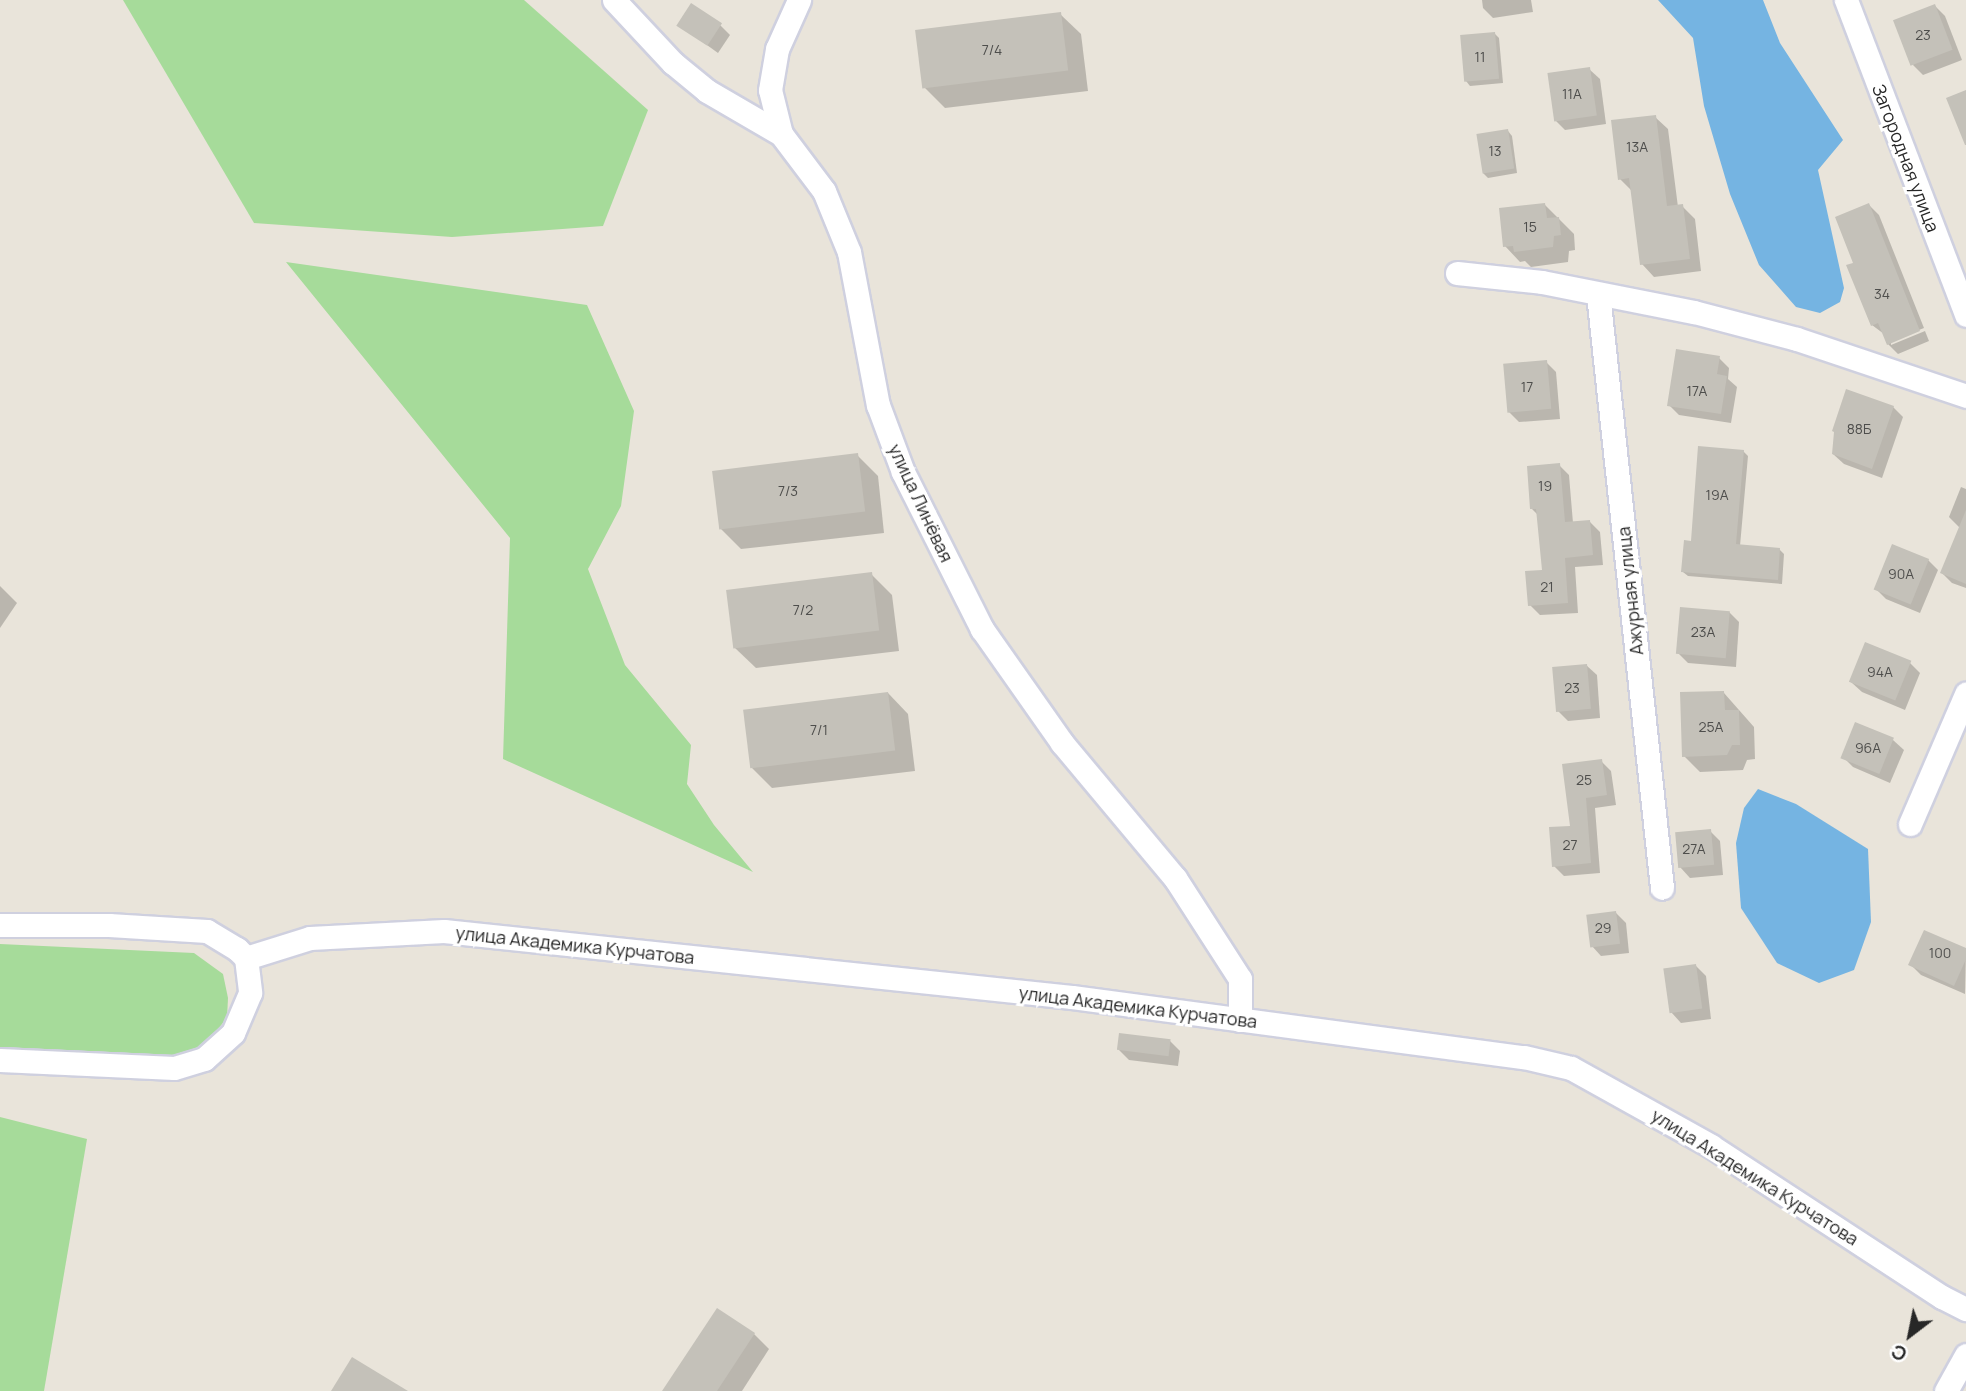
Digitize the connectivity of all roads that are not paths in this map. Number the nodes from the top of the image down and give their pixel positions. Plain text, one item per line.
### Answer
1 (614, 0) edge
2 (799, 0) edge
3 (1846, 0) edge
4 (781, 134) junction
5 (1457, 273) dead end
6 (1598, 294) junction
7 (1966, 315) edge
8 (1966, 396) edge
9 (1966, 694) edge
10 (1910, 824) dead end
11 (1662, 888) dead end
12 (0, 925) edge
13 (246, 958) junction
14 (1240, 1020) junction
15 (4, 1064) edge
16 (1966, 1309) edge
17 (1966, 1355) edge
18 (1946, 1391) edge

1 - 4 street, улица Линёвая
2 - 4 street
3 - 7 street, Загородная улица
4 - 14 street, улица Линёвая
5 - 6 street
6 - 8 street
6 - 11 street, Ажурная улица
9 - 10 street
12 - 13 street
13 - 14 street, улица Академика Курчатова
13 - 15 street
14 - 16 street, улица Академика Курчатова
17 - 18 street

